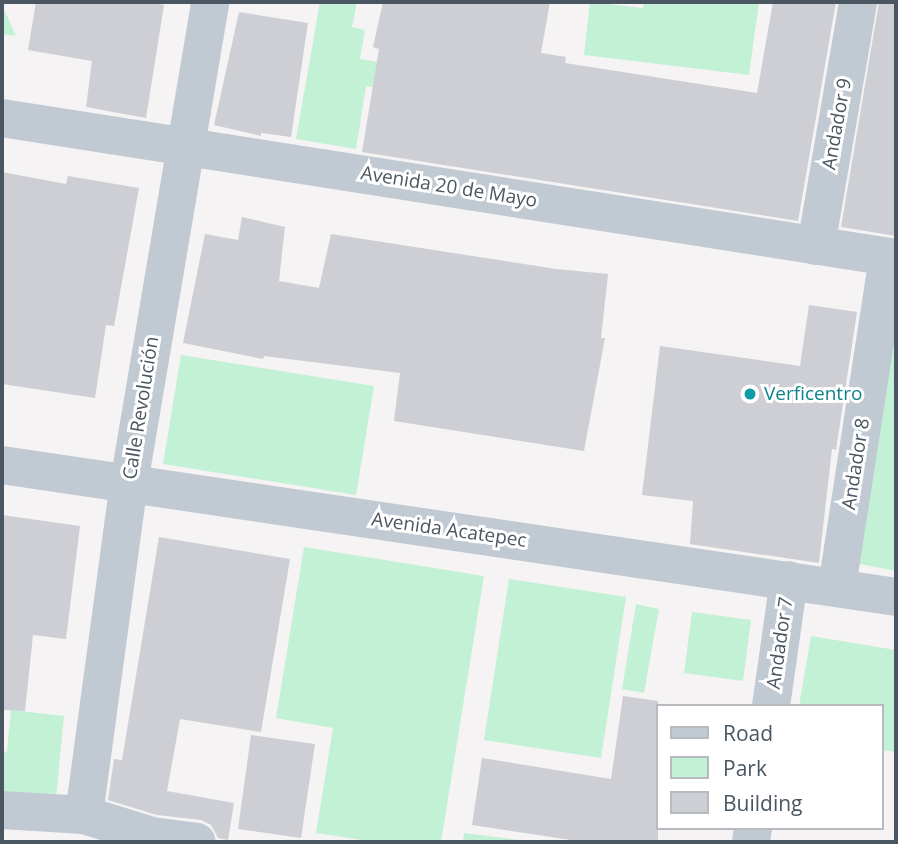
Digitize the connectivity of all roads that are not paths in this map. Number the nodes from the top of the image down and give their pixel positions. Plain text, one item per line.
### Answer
1 (210, 2) edge
2 (858, 2) edge
3 (2, 118) edge
4 (186, 144) junction
5 (817, 246) junction
6 (892, 258) edge
7 (2, 464) edge
8 (129, 483) junction
9 (789, 580) junction
10 (837, 587) junction
11 (896, 597) edge
12 (771, 704) edge
13 (2, 810) edge
14 (84, 816) junction
15 (197, 842) edge

1 - 4 street, Calle Revolución
2 - 5 street, Andador 9
3 - 4 street, Avenida 20 de Mayo
4 - 5 street, Avenida 20 de Mayo
4 - 8 street, Calle Revolución
5 - 6 street, Avenida 20 de Mayo
6 - 10 street, Andador 8
7 - 8 street, Avenida Acatepec
8 - 9 street, Avenida Acatepec
8 - 14 street, Calle Revolución
9 - 10 street, Avenida Acatepec
9 - 12 street, Andador 7
10 - 11 street, Avenida Acatepec
13 - 14 street
14 - 15 street

